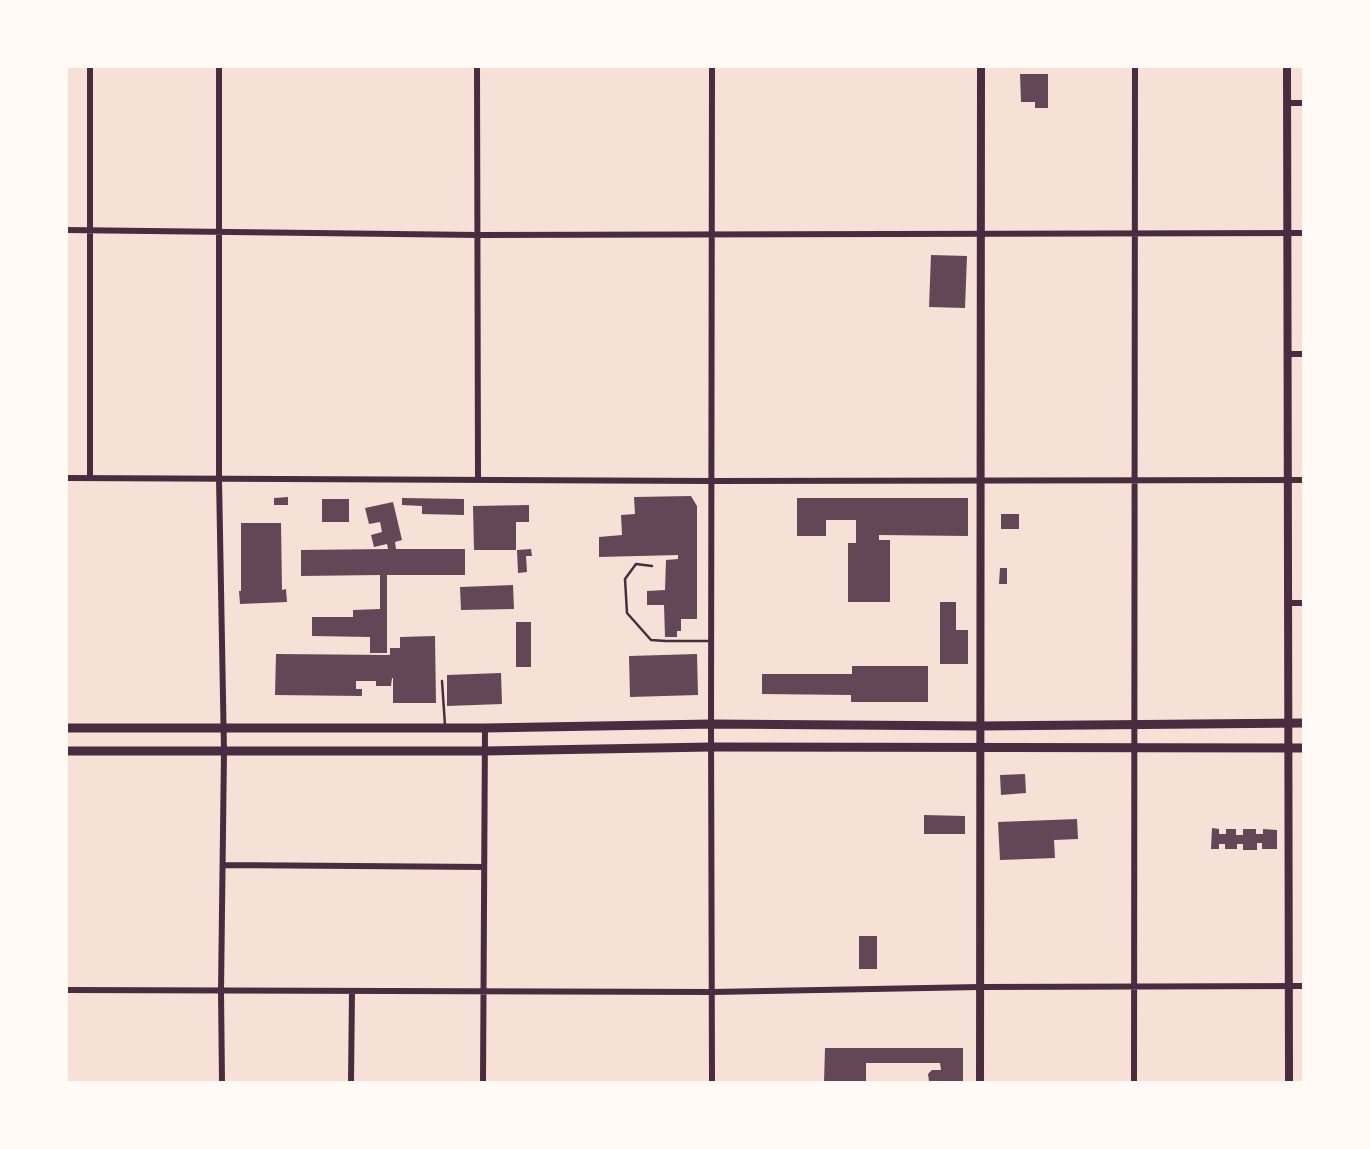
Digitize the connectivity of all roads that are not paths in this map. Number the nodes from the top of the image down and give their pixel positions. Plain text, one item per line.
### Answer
1 (90, 66) edge
2 (219, 66) edge
3 (477, 66) edge
4 (712, 66) edge
5 (981, 66) edge
6 (1135, 66) edge
7 (1287, 66) edge
8 (1287, 103) junction
9 (1304, 103) edge
10 (66, 230) edge
11 (89, 230) junction
12 (220, 231) junction
13 (981, 233) junction
14 (1135, 233) junction
15 (1288, 233) junction
16 (1304, 233) edge
17 (478, 234) junction
18 (712, 234) junction
19 (1288, 354) junction
20 (1304, 354) edge
21 (66, 478) edge
22 (90, 478) junction
23 (219, 479) junction
24 (478, 479) junction
25 (981, 480) junction
26 (1135, 480) junction
27 (1288, 480) junction
28 (1304, 480) edge
29 (712, 481) junction
30 (652, 566) dead end
31 (1289, 603) junction
32 (1304, 603) edge
33 (712, 640) junction
34 (442, 681) dead end
35 (1289, 723) junction
36 (1304, 723) edge
37 (711, 724) junction
38 (1134, 724) junction
39 (980, 726) junction
40 (66, 728) edge
41 (224, 728) junction
42 (445, 728) junction
43 (485, 728) junction
44 (711, 747) junction
45 (981, 748) junction
46 (1134, 748) junction
47 (1289, 748) junction
48 (1304, 748) edge
49 (66, 751) edge
50 (224, 751) junction
51 (484, 751) junction
52 (223, 865) junction
53 (484, 867) junction
54 (1289, 986) junction
55 (1304, 986) edge
56 (980, 987) junction
57 (1134, 987) junction
58 (66, 990) edge
59 (221, 991) junction
60 (352, 991) junction
61 (484, 991) junction
62 (712, 992) junction
63 (222, 1083) edge
64 (351, 1083) edge
65 (483, 1083) edge
66 (712, 1083) edge
67 (980, 1083) edge
68 (1134, 1083) edge
69 (1289, 1083) edge

1 - 11 street
2 - 12 street
3 - 17 street
4 - 18 street
5 - 13 main road
6 - 14 street
7 - 8 main road
8 - 9 street
8 - 15 main road
10 - 11 street
11 - 12 street
11 - 22 street
12 - 17 street
12 - 23 street
13 - 14 street
13 - 18 street
13 - 25 main road
14 - 15 street
14 - 26 street
15 - 16 street
15 - 19 main road
17 - 18 street
17 - 24 street
18 - 29 street
19 - 20 street
19 - 27 main road
21 - 22 street
22 - 23 street
23 - 24 street
23 - 41 street
24 - 29 street
25 - 26 street
25 - 29 street
25 - 39 main road
26 - 27 street
26 - 38 street
27 - 28 street
27 - 31 main road
29 - 33 street
30 - 33 lane
31 - 32 street
31 - 35 main road
33 - 37 street
34 - 42 lane
35 - 36 main road
35 - 38 main road
35 - 47 main road
37 - 39 main road
37 - 43 main road
37 - 44 street
38 - 39 main road
38 - 46 street
39 - 45 main road
40 - 41 main road
41 - 42 main road
41 - 50 street
42 - 43 main road
43 - 51 street
44 - 45 main road
44 - 51 main road
44 - 62 street
45 - 46 main road
45 - 56 main road
46 - 47 main road
46 - 57 street
47 - 48 main road
47 - 54 main road
49 - 50 main road
50 - 51 main road
50 - 52 street
51 - 53 street
52 - 53 street
52 - 59 street
53 - 61 street
54 - 55 street
54 - 57 street
54 - 69 main road
56 - 57 street
56 - 62 street
56 - 67 main road
57 - 68 street
58 - 59 street
59 - 60 street
59 - 63 street
60 - 61 street
60 - 64 street
61 - 62 street
61 - 65 street
62 - 66 street

